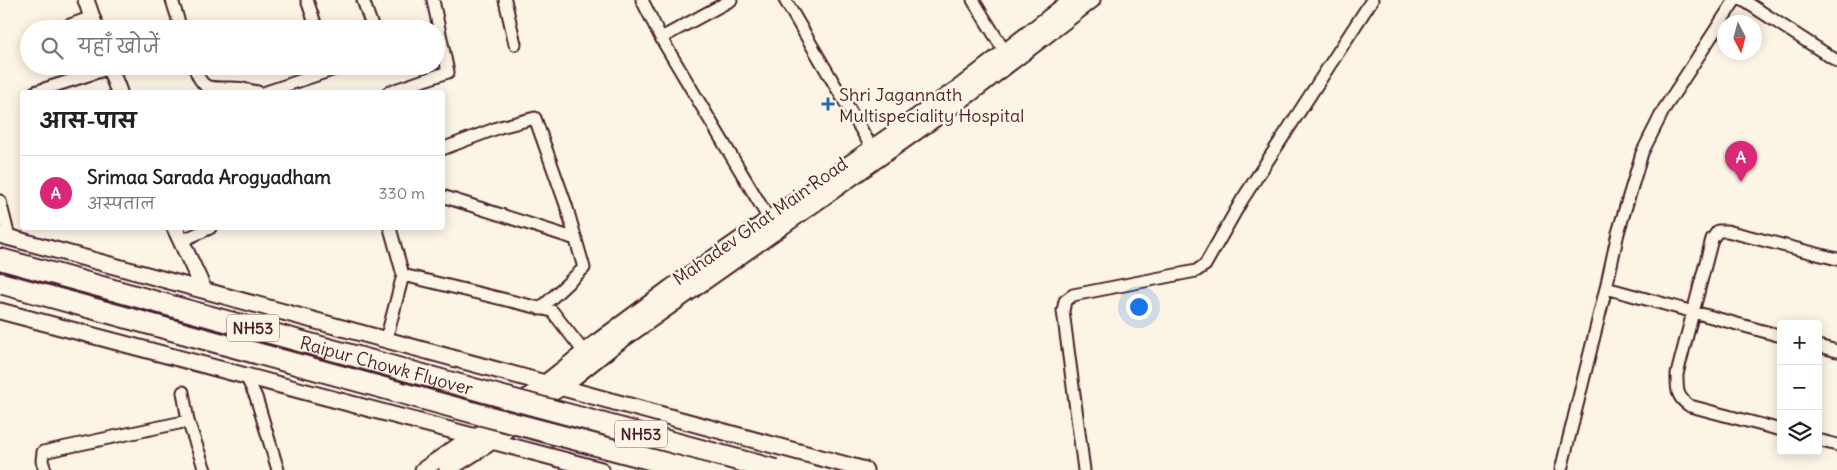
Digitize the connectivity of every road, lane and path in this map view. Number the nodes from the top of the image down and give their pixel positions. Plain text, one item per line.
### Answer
1 (86, 0) edge
2 (172, 0) edge
3 (307, 0) edge
4 (363, 0) edge
5 (433, 0) edge
6 (505, 0) edge
7 (642, 0) edge
8 (731, 0) edge
9 (785, 0) edge
10 (973, 0) edge
11 (1072, 0) edge
12 (1092, 0) edge
13 (1372, 0) edge
14 (1735, 0) edge
15 (1743, 0) edge
16 (93, 20) edge
17 (178, 20) edge
18 (314, 20) edge
19 (370, 20) edge
20 (437, 20) edge
21 (661, 38) junction
22 (515, 44) dead end
23 (1005, 52) junction
24 (445, 58) edge
25 (1837, 61) edge
26 (445, 73) edge
27 (86, 75) edge
28 (113, 75) edge
29 (197, 75) edge
30 (311, 75) edge
31 (439, 75) edge
32 (41, 90) edge
33 (118, 90) edge
34 (248, 90) edge
35 (271, 90) edge
36 (395, 90) edge
37 (445, 148) edge
38 (872, 148) junction
39 (445, 197) edge
40 (0, 201) edge
41 (770, 219) junction
42 (199, 230) edge
43 (391, 230) edge
44 (178, 234) edge
45 (4, 236) edge
46 (576, 239) junction
47 (0, 259) edge
48 (1837, 259) edge
49 (403, 275) junction
50 (0, 283) edge
51 (1606, 288) junction
52 (204, 290) junction
53 (540, 309) junction
54 (0, 311) edge
55 (1692, 311) junction
56 (1777, 335) edge
57 (386, 340) junction
58 (1822, 347) edge
59 (1837, 351) edge
60 (584, 352) junction
61 (246, 376) junction
62 (546, 383) junction
63 (562, 387) junction
64 (183, 392) dead end
65 (188, 421) junction
66 (1777, 429) edge
67 (477, 437) junction
68 (493, 441) junction
69 (1822, 441) edge
70 (1837, 444) edge
71 (591, 469) edge
72 (45, 470) edge
73 (205, 470) edge
74 (278, 470) edge
75 (422, 470) edge
76 (447, 470) edge
77 (691, 470) edge
78 (775, 470) edge
79 (865, 470) edge
80 (1084, 470) edge
81 (1561, 470) edge

1 - 16 street
2 - 17 street
3 - 18 street
4 - 19 street
5 - 20 street
6 - 22 street
7 - 21 street
8 - 21 street
9 - 38 street
10 - 23 street
11 - 23 street
12 - 63 street, Mahadev Ghat Main Road
13 - 80 street
14 - 51 street
15 - 25 street
21 - 41 street
23 - 38 street
24 - 26 street
27 - 32 street
28 - 33 street
29 - 34 street
30 - 35 street
31 - 36 street
37 - 46 street
38 - 41 street
39 - 46 street
40 - 45 street
41 - 60 street
42 - 44 street
43 - 49 street
44 - 52 street
45 - 52 street
46 - 53 street
47 - 78 highway, Raipur Chowk Flyover / NH53, bridge
48 - 55 street
49 - 53 street
49 - 57 street
50 - 77 highway, Raipur Chowk Flyover / NH53, bridge
51 - 55 street
51 - 81 street
52 - 57 street
53 - 60 street
54 - 61 street
55 - 56 street
55 - 66 street
57 - 62 street
58 - 59 street
60 - 62 street
61 - 67 street
61 - 74 street
62 - 63 street
62 - 67 street
63 - 68 street, Mahadev Ghat Main Road
63 - 79 street
64 - 65 street
65 - 72 street
65 - 73 street
67 - 68 street
67 - 75 street
68 - 71 street
68 - 76 street, Mahadev Ghat Main Road
69 - 70 street

